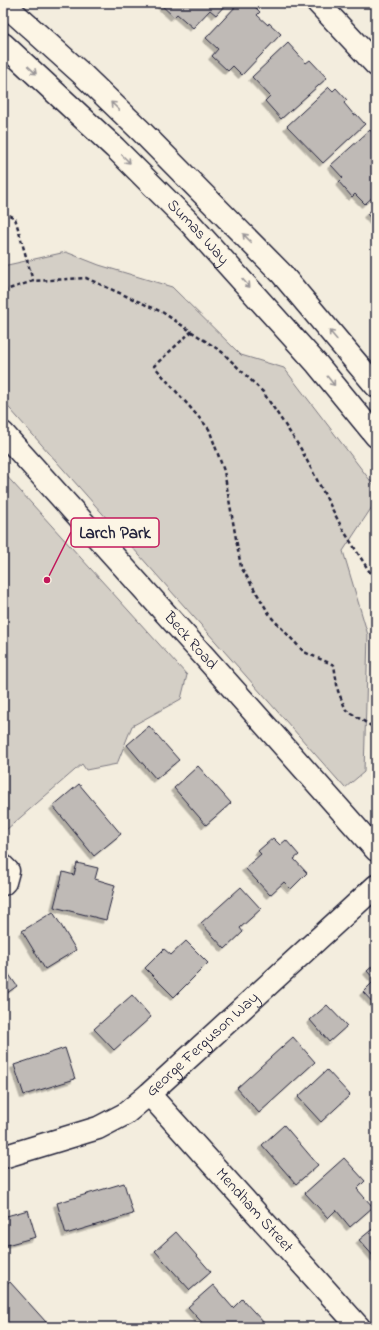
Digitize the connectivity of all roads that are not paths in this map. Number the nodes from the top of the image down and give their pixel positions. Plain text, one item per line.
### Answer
1 (3, 3) edge
2 (318, 3) edge
3 (3, 44) edge
4 (376, 65) edge
5 (376, 386) edge
6 (3, 433) edge
7 (376, 436) edge
8 (376, 850) edge
9 (3, 866) edge
10 (3, 884) edge
11 (376, 886) edge
12 (149, 1094) junction
13 (3, 1157) edge
14 (359, 1327) edge

5 -> 1 main road, Sumas Way
2 - 4 main road
3 -> 7 main road, Sumas Way
6 - 8 main road, Beck Road
9 - 10 main road
11 - 12 main road, George Ferguson Way
12 - 13 main road, George Ferguson Way
12 - 14 main road, Mendham Street

